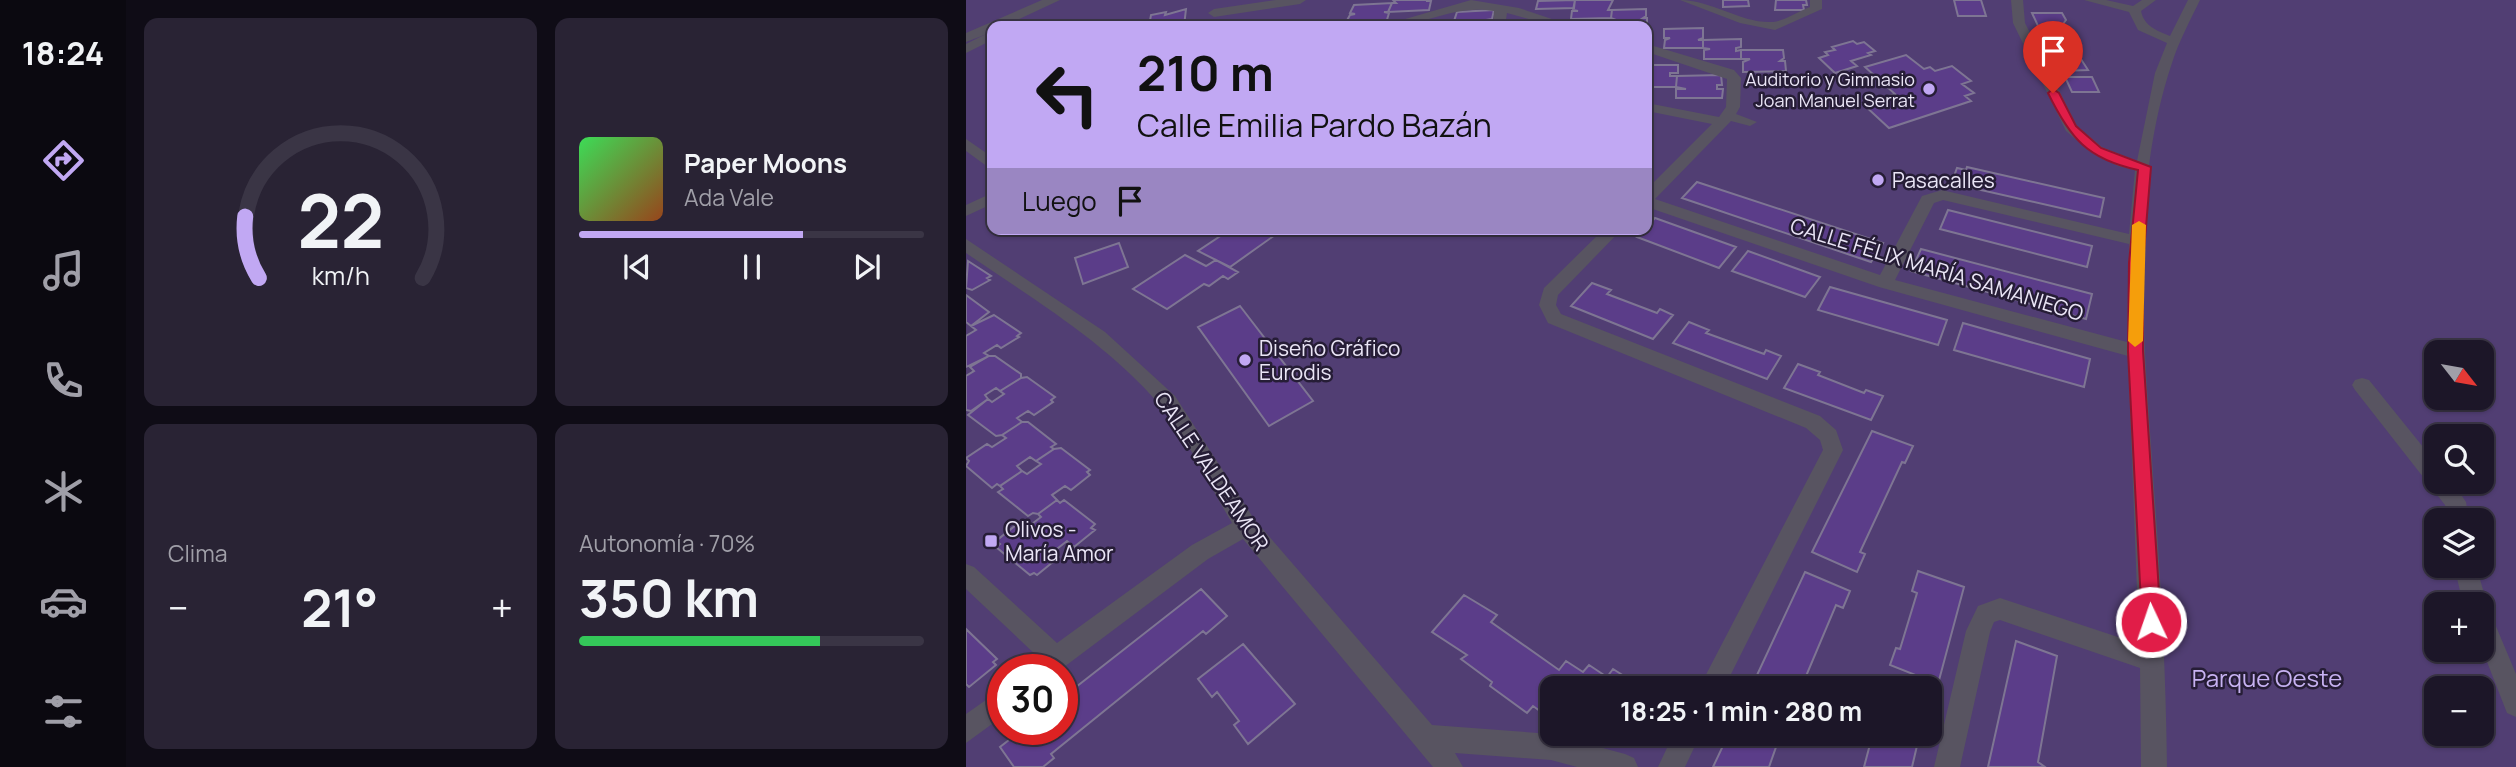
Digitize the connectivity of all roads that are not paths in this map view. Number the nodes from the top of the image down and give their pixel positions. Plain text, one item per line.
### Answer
1 (1053, 0) edge
2 (1229, 0) edge
3 (1300, 0) edge
4 (1686, 0) edge
5 (1816, 0) edge
6 (2017, 0) edge
7 (2090, 0) edge
8 (2150, 0) edge
9 (2194, 0) edge
10 (2111, 2) edge
11 (1705, 4) edge
12 (1501, 8) junction
13 (2135, 10) junction
14 (1009, 21) edge
15 (1406, 21) edge
16 (1500, 21) edge
17 (1549, 21) edge
18 (987, 29) edge
19 (966, 38) edge
20 (987, 38) edge
21 (2174, 41) junction
22 (966, 49) edge
23 (1652, 50) edge
24 (1652, 108) edge
25 (1725, 119) junction
26 (1750, 122) dead end
27 (966, 143) edge
28 (987, 161) edge
29 (2144, 167) junction
30 (1652, 195) edge
31 (987, 200) edge
32 (1652, 202) edge
33 (966, 211) edge
34 (1608, 235) edge
35 (2137, 242) junction
36 (966, 245) edge
37 (1885, 283) junction
38 (2135, 351) junction
39 (2362, 385) dead end
40 (2424, 464) edge
41 (1246, 526) junction
42 (966, 573) edge
43 (2494, 650) edge
44 (1039, 654) edge
45 (1062, 654) edge
46 (2153, 660) junction
47 (1718, 676) edge
48 (2516, 704) edge
49 (987, 713) edge
50 (966, 730) edge
51 (1427, 738) junction
52 (1682, 746) edge
53 (1450, 767) edge
54 (1625, 767) edge
55 (1671, 767) edge
56 (1947, 767) edge
57 (2154, 767) edge

1 - 14 street
2 - 3 street
4 - 11 street
5 - 11 street
6 - 29 street
7 - 10 street
8 - 13 street
9 - 21 street
10 - 13 street
12 - 15 street
12 - 16 street
12 - 17 street
13 - 21 street
18 - 19 street
20 - 22 street
21 - 29 street
23 - 25 street
24 - 25 street
25 - 26 street
25 - 30 street
27 - 28 street
29 - 35 street
31 - 33 street
32 - 37 street, CALLE FÉLIX MARÍA SAMANIEGO
34 - 47 street
35 - 37 street
35 - 38 street
36 - 41 street, CALLE VALDEAMOR
37 - 38 street, CALLE FÉLIX MARÍA SAMANIEGO
38 - 46 street
39 - 40 street
41 - 45 street
41 - 51 street, CALLE VALDEAMOR
42 - 44 street
43 - 48 street
46 - 56 street
46 - 57 street
49 - 50 street
51 - 53 street, CALLE VALDEAMOR
51 - 54 street
52 - 55 street

